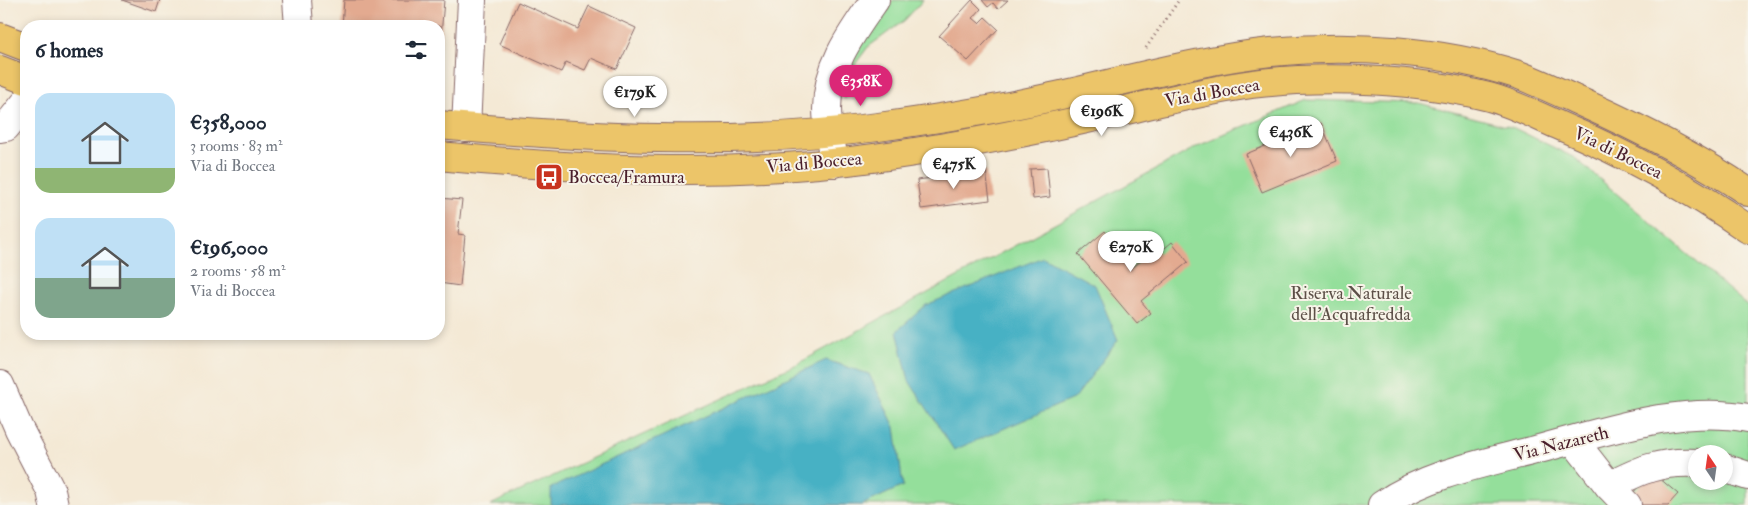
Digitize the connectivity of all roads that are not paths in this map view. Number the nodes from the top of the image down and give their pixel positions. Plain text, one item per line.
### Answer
1 (297, 0) edge
2 (472, 0) edge
3 (875, 0) edge
4 (299, 20) edge
5 (0, 37) edge
6 (20, 45) edge
7 (0, 70) edge
8 (20, 78) edge
9 (20, 110) edge
10 (445, 126) edge
11 (0, 128) edge
12 (466, 128) junction
13 (831, 132) junction
14 (445, 157) edge
15 (834, 163) junction
16 (1748, 192) edge
17 (1748, 229) edge
18 (0, 385) edge
19 (1748, 418) edge
20 (1573, 440) junction
21 (1688, 463) edge
22 (1733, 471) edge
23 (1748, 476) edge
24 (1618, 495) edge
25 (54, 505) edge
26 (1382, 505) edge

1 - 4 street
2 - 12 street
3 - 13 street
5 - 6 main road
7 - 8 main road
9 - 11 street
10 - 12 main road, Via di Boccea
12 - 13 main road, Via di Boccea
13 - 15 street
13 - 16 main road, Via di Boccea
14 - 15 main road, Via di Boccea
15 - 17 main road, Via di Boccea
18 - 25 street
19 - 20 street, Via Nazareth
20 - 24 street
20 - 26 street, Via Nazareth
21 - 24 street
22 - 23 street

